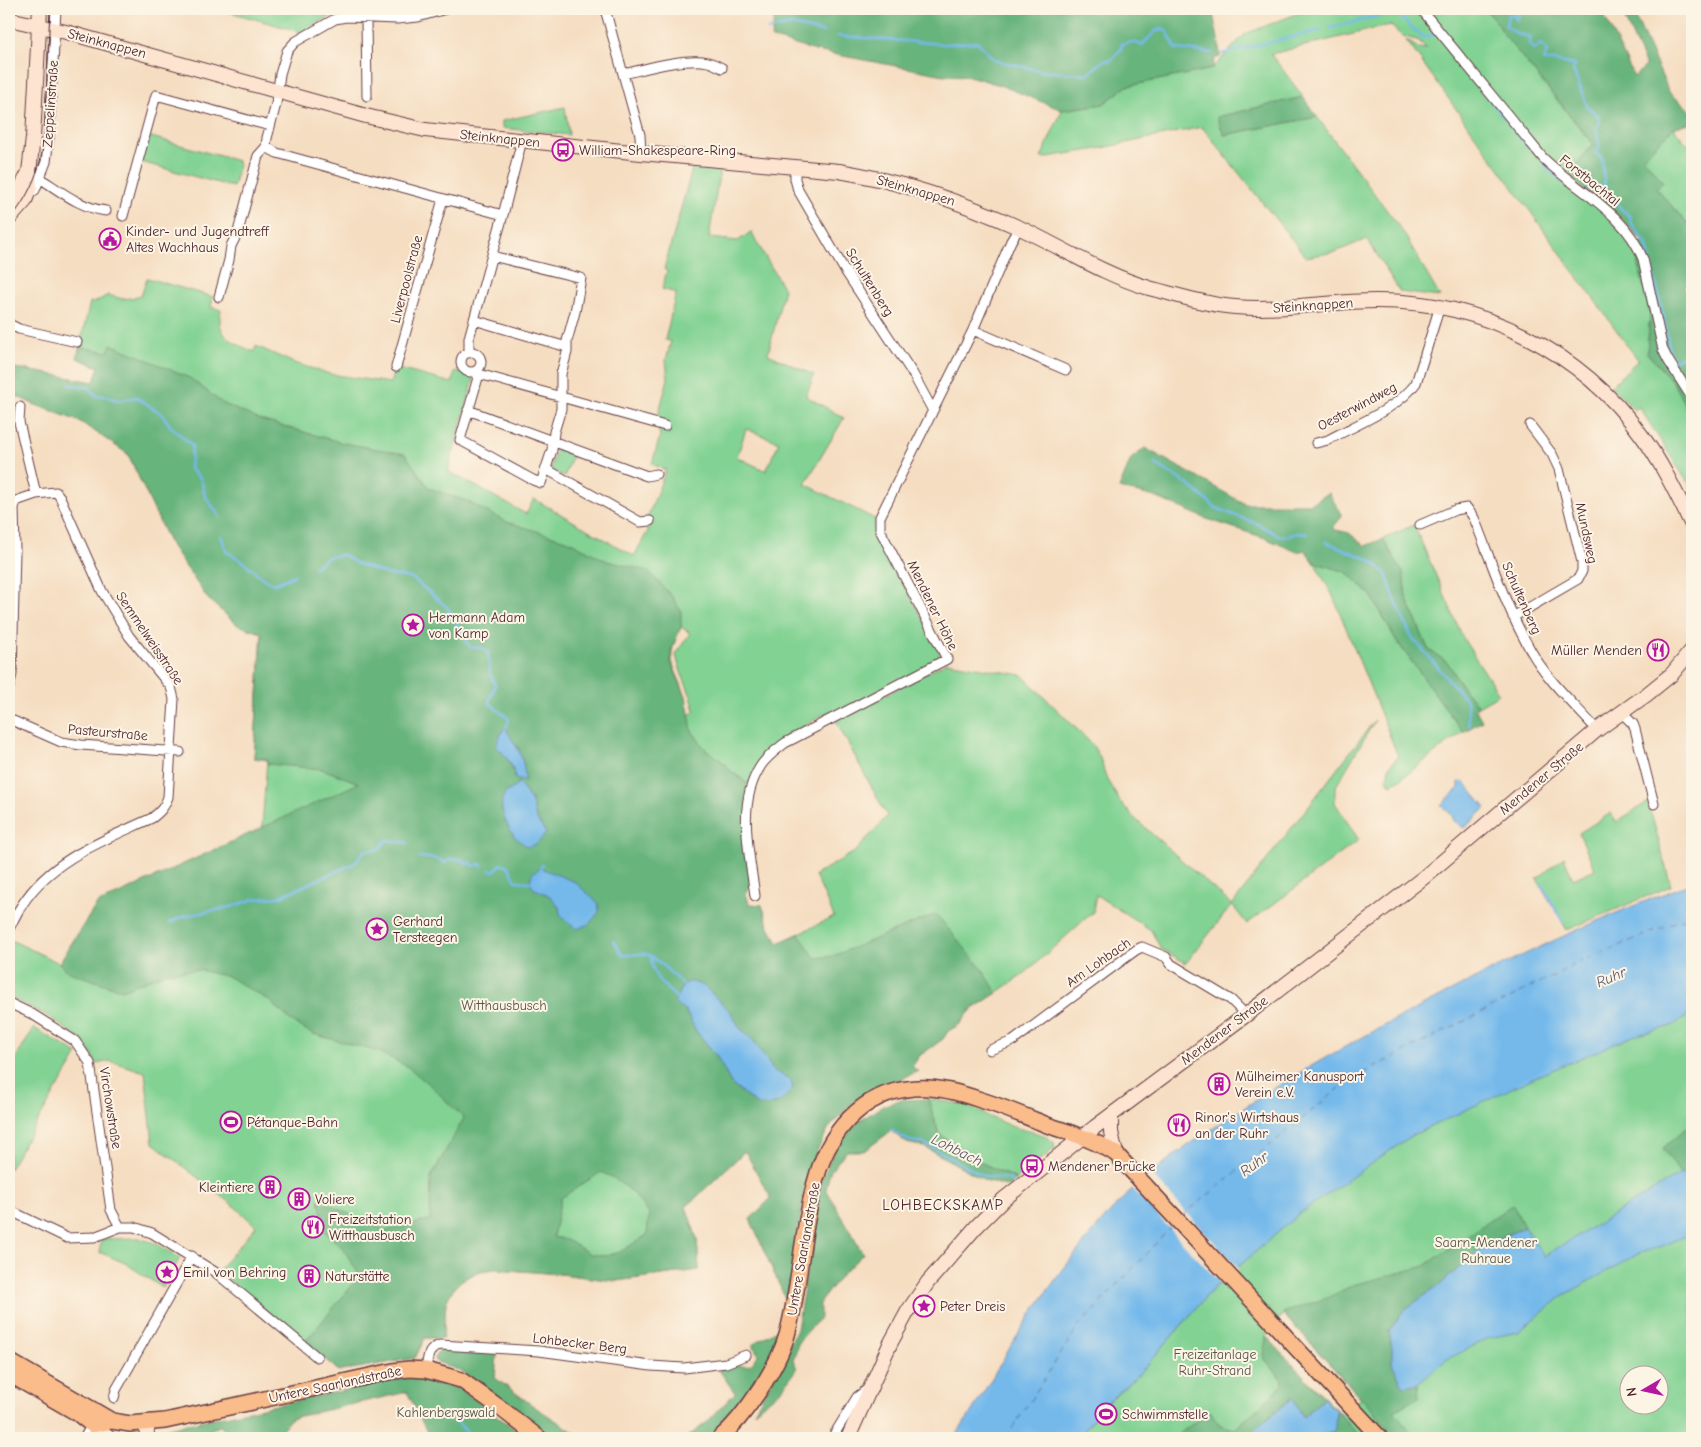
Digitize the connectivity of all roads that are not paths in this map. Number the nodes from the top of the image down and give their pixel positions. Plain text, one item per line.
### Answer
1 (40, 9) edge
2 (56, 9) edge
3 (446, 9) edge
4 (605, 9) edge
5 (1421, 9) edge
6 (366, 18) junction
7 (9, 20) edge
8 (39, 26) junction
9 (55, 30) junction
10 (722, 68) dead end
11 (623, 74) junction
12 (278, 91) junction
13 (367, 96) dead end
14 (270, 126) junction
15 (522, 140) junction
16 (266, 147) junction
17 (641, 153) junction
18 (795, 167) junction
19 (35, 175) junction
20 (443, 198) junction
21 (106, 211) dead end
22 (9, 212) edge
23 (503, 215) junction
24 (123, 216) dead end
25 (9, 219) edge
26 (1020, 228) junction
27 (492, 256) junction
28 (219, 296) dead end
29 (1440, 306) junction
30 (474, 320) junction
31 (9, 324) edge
32 (973, 330) junction
33 (77, 342) dead end
34 (567, 347) junction
35 (469, 353) junction
36 (396, 367) dead end
37 (1066, 370) dead end
38 (478, 372) junction
39 (560, 397) junction
40 (1692, 398) edge
41 (20, 407) dead end
42 (932, 409) junction
43 (468, 410) junction
44 (1530, 425) dead end
45 (665, 426) dead end
46 (554, 441) junction
47 (1316, 443) dead end
48 (546, 469) junction
49 (656, 474) dead end
50 (36, 494) junction
51 (650, 521) dead end
52 (1420, 524) dead end
53 (1692, 525) edge
54 (1513, 617) junction
55 (1691, 650) edge
56 (9, 687) edge
57 (1621, 712) junction
58 (9, 719) edge
59 (1598, 730) junction
60 (175, 751) junction
61 (1654, 804) dead end
62 (755, 896) dead end
63 (9, 929) edge
64 (9, 1003) edge
65 (1246, 1015) junction
66 (990, 1050) dead end
67 (1110, 1116) junction
68 (1084, 1137) junction
69 (1118, 1156) junction
70 (9, 1210) edge
71 (120, 1227) junction
72 (192, 1256) junction
73 (746, 1355) dead end
74 (316, 1357) dead end
75 (9, 1361) edge
76 (426, 1370) junction
77 (9, 1374) edge
78 (871, 1386) junction
79 (114, 1398) dead end
80 (112, 1421) junction
81 (148, 1423) junction
82 (92, 1425) junction
83 (84, 1438) edge
84 (109, 1438) edge
85 (146, 1438) edge
86 (539, 1438) edge
87 (720, 1438) edge
88 (832, 1438) edge
89 (848, 1438) edge
90 (1380, 1438) edge

1 - 8 street, Zeppelinstraße
2 - 9 street, Zeppelinstraße
3 - 6 street
4 - 11 street
5 - 40 street, Forstbachtal
6 - 12 street
6 - 13 street
7 - 8 street, Steinknappen
8 - 9 street, Steinknappen
8 - 19 street, Zeppelinstraße
9 - 12 street, Steinknappen
9 - 19 street, Zeppelinstraße
10 - 11 street
11 - 17 street
12 - 14 street
12 - 15 street, Steinknappen
14 - 16 street
14 - 24 street
15 - 17 street, Steinknappen
15 - 23 street
16 - 20 street
16 - 28 street
17 - 18 street, Steinknappen
18 - 26 street, Steinknappen
18 - 42 street, Schultenberg
19 - 21 street
19 - 22 street, Zeppelinstraße
19 - 25 street, Zeppelinstraße
20 - 23 street
20 - 36 street, Liverpoolstraße
23 - 27 street
26 - 29 street, Steinknappen
26 - 32 street, Mendener Höhe
27 - 30 street
27 - 34 street
29 - 47 street, Oesterwindweg
29 - 53 street, Steinknappen
30 - 34 street
30 - 35 street
31 - 33 street
32 - 37 street
32 - 42 street, Mendener Höhe
34 - 39 street
35 - 38 street
35 - 38 street
38 - 39 street
38 - 43 street
39 - 45 street
39 - 46 street
41 - 50 street
42 - 62 street, Mendener Höhe
43 - 46 street
43 - 48 street
44 - 54 street, Mundsweg
46 - 48 street
46 - 49 street
48 - 51 street
50 - 56 street
50 - 60 street, Semmelweisstraße
52 - 54 street, Schultenberg
54 - 59 street, Schultenberg
55 - 57 street, Mendener Straße
57 - 59 street, Mendener Straße
57 - 61 street
58 - 60 street, Pasteurstraße
59 - 65 street, Mendener Straße
60 - 63 street, Semmelweisstraße
64 - 71 street, Virchowstraße
65 - 66 street, Am Lohbach
65 - 67 street, Mendener Straße
67 - 68 street, Mendener Straße
67 - 69 street
68 - 69 main road
68 - 78 street, Mendener Straße
68 - 87 main road, Untere Saarlandstraße
69 - 90 main road
70 - 71 street
71 - 72 street
72 - 74 street
72 - 79 street
73 - 76 street, Lohbecker Berg
75 - 80 main road
76 - 81 main road, Untere Saarlandstraße
76 - 86 main road, Untere Saarlandstraße
77 - 82 main road
78 - 88 street, Mendener Straße
78 - 89 street, Mendener Straße
80 - 81 main road, Untere Saarlandstraße
80 - 82 main road
81 - 85 street
82 - 83 street
82 - 84 street

